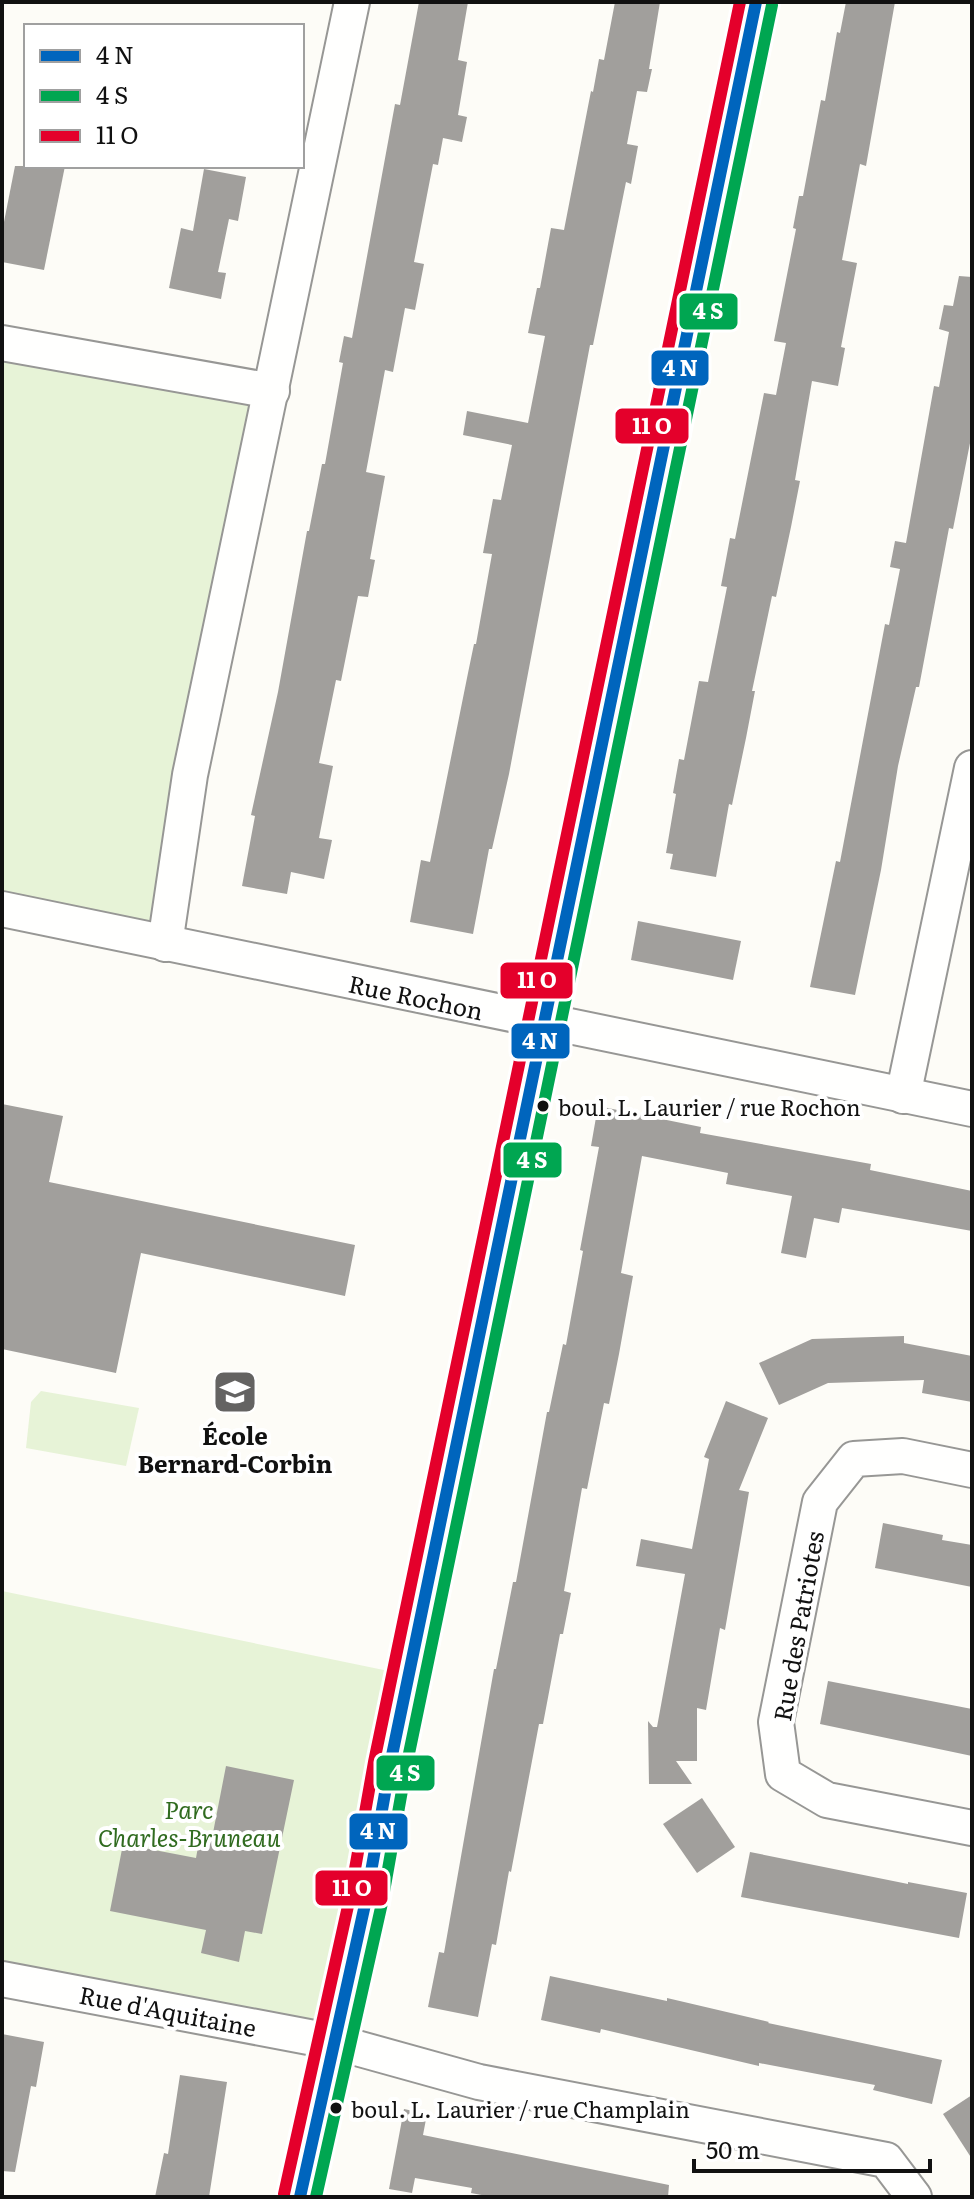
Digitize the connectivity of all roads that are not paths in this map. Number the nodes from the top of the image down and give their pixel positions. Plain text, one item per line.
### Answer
1 (352, 2) edge
2 (756, 2) edge
3 (2, 343) edge
4 (272, 391) junction
5 (972, 768) edge
6 (2, 909) edge
7 (165, 944) junction
8 (543, 1023) junction
9 (903, 1096) junction
10 (972, 1109) edge
11 (972, 1470) edge
12 (972, 1828) edge
13 (2, 1979) edge
14 (335, 2042) junction
15 (300, 2197) edge
16 (914, 2197) edge

1 - 4 street
2 - 8 street
3 - 4 street
4 - 7 street
5 - 9 street
6 - 7 street, Rue Rochon
7 - 8 street, Rue Rochon
8 - 9 street, Rue Rochon
8 - 14 street
9 - 10 street, Rue Rochon
11 - 12 street, Rue des Patriotes
13 - 14 street, Rue d'Aquitaine
14 - 15 street
14 - 16 street, Rue d'Aquitaine

